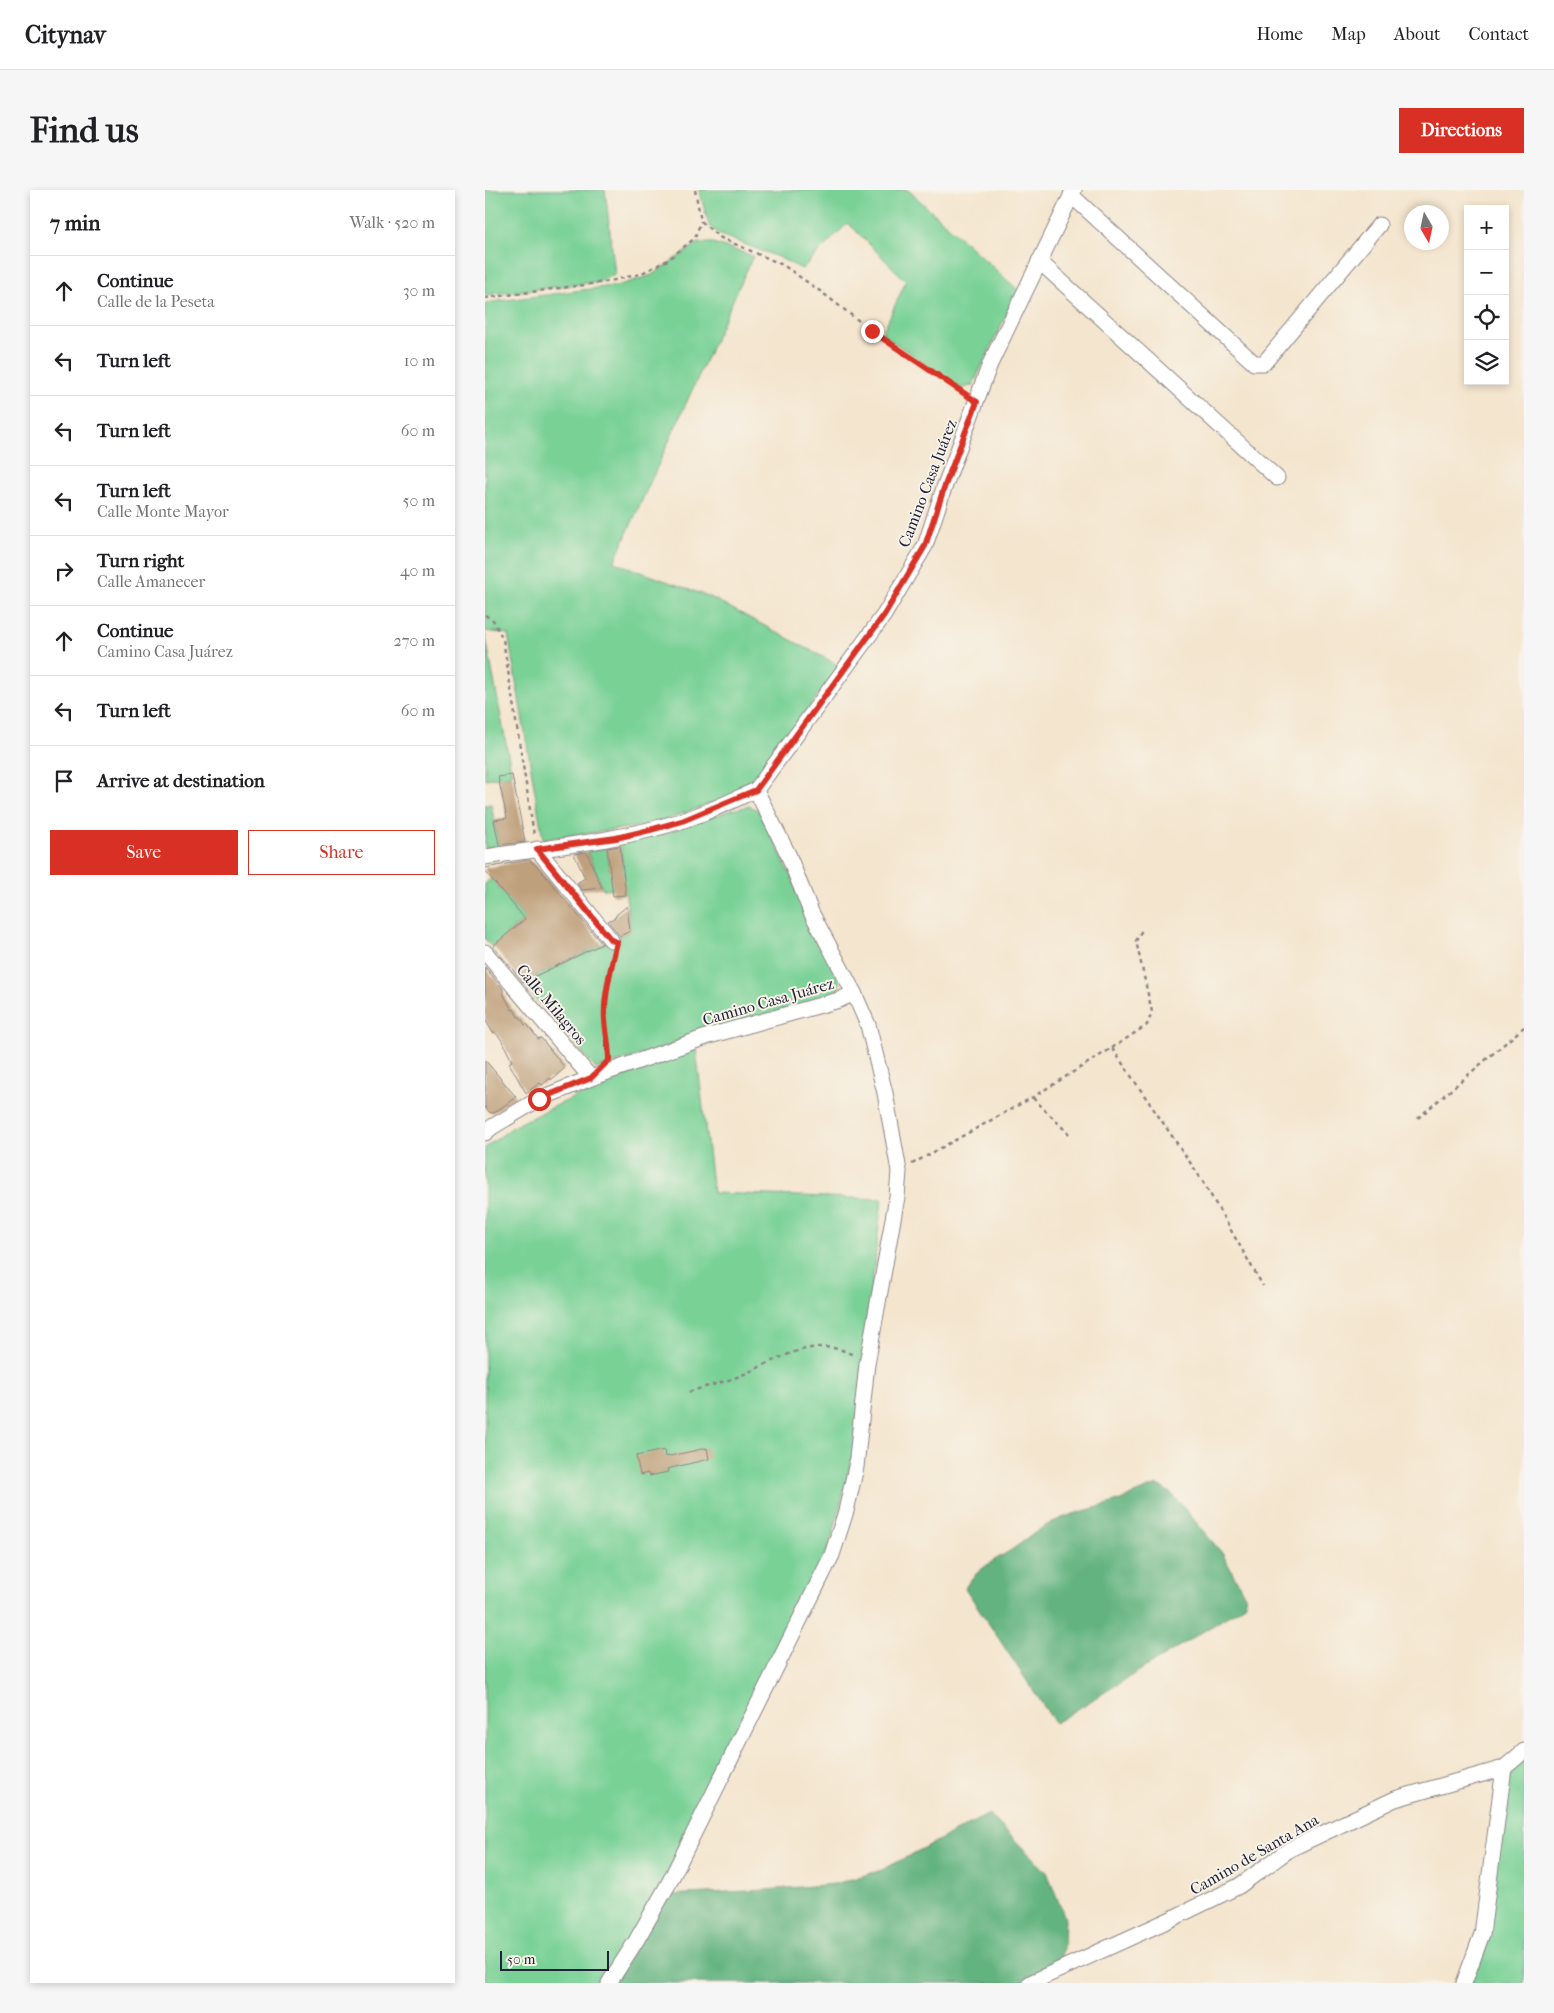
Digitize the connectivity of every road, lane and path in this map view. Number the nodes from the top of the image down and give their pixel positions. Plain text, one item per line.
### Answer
1 (695, 190) edge
2 (1072, 193) edge
3 (701, 221) junction
4 (1379, 225) dead end
5 (1039, 261) junction
6 (485, 298) edge
7 (977, 402) junction
8 (1277, 478) dead end
9 (485, 615) edge
10 (756, 790) junction
11 (537, 849) junction
12 (485, 857) edge
13 (1143, 928) dead end
14 (611, 940) joint
15 (485, 952) edge
16 (854, 993) junction
17 (1524, 1027) edge
18 (1113, 1048) junction
19 (609, 1060) dead end
20 (591, 1078) junction
21 (1033, 1098) junction
22 (1418, 1118) dead end
23 (487, 1127) edge
24 (1069, 1134) dead end
25 (899, 1171) junction
26 (1263, 1286) dead end
27 (867, 1364) junction
28 (689, 1392) dead end
29 (1524, 1751) edge
30 (1504, 1768) junction
31 (609, 1983) edge
32 (1030, 1983) edge
33 (1464, 1983) edge

1 - 3 path
2 - 4 street
2 - 5 street, Camino Casa Juárez
3 - 6 path
3 - 7 path
5 - 7 street, Camino Casa Juárez
5 - 8 street
7 - 10 street, Camino Casa Juárez
9 - 11 path
10 - 11 street
10 - 16 street, Camino Casa Juárez
11 - 12 street
11 - 14 street
13 - 18 path
14 - 19 path
15 - 20 street, Calle Milagros
16 - 20 street, Camino Casa Juárez
16 - 25 street
17 - 22 path
18 - 21 path
18 - 26 path
20 - 23 street, Camino Casa Juárez
21 - 24 path
21 - 25 path
25 - 27 street
27 - 28 path
27 - 31 street
29 - 30 street, Camino de Santa Ana
30 - 32 street, Camino de Santa Ana
30 - 33 street

